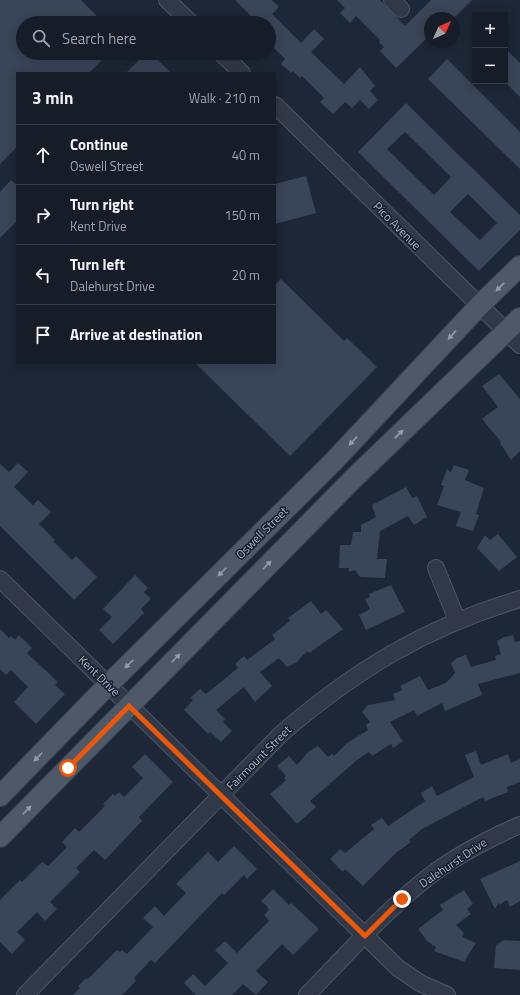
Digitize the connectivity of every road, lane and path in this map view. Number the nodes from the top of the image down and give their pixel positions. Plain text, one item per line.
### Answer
1 (167, 0) edge
2 (184, 16) edge
3 (228, 60) edge
4 (241, 72) edge
5 (276, 106) edge
6 (520, 266) edge
7 (479, 306) junction
8 (513, 324) edge
9 (520, 345) edge
10 (436, 568) dead end
11 (0, 579) edge
12 (520, 599) edge
13 (457, 620) junction
14 (108, 685) junction
15 (129, 706) junction
16 (221, 795) junction
17 (0, 796) edge
18 (520, 825) edge
19 (0, 837) edge
20 (365, 936) junction
21 (24, 995) edge
22 (307, 995) edge
23 (447, 995) edge

1 - 2 street
3 - 4 street
5 - 7 street, Pico Avenue
6 -> 7 main road, Oswell Street
7 - 8 street, Pico Avenue
7 -> 14 main road, Oswell Street
8 - 9 street, Pico Avenue
15 -> 8 main road
10 - 13 street
11 - 14 street, Kent Drive
12 - 13 street, Fairmount Street
13 - 16 street, Fairmount Street
14 - 15 street, Kent Drive
14 -> 17 main road, Oswell Street
15 - 16 street, Kent Drive
19 -> 15 main road
16 - 20 street, Kent Drive
16 - 21 street, Fairmount Street
18 - 20 street, Dalehurst Drive
20 - 22 street, Dalehurst Drive
20 - 23 street, Kent Drive

